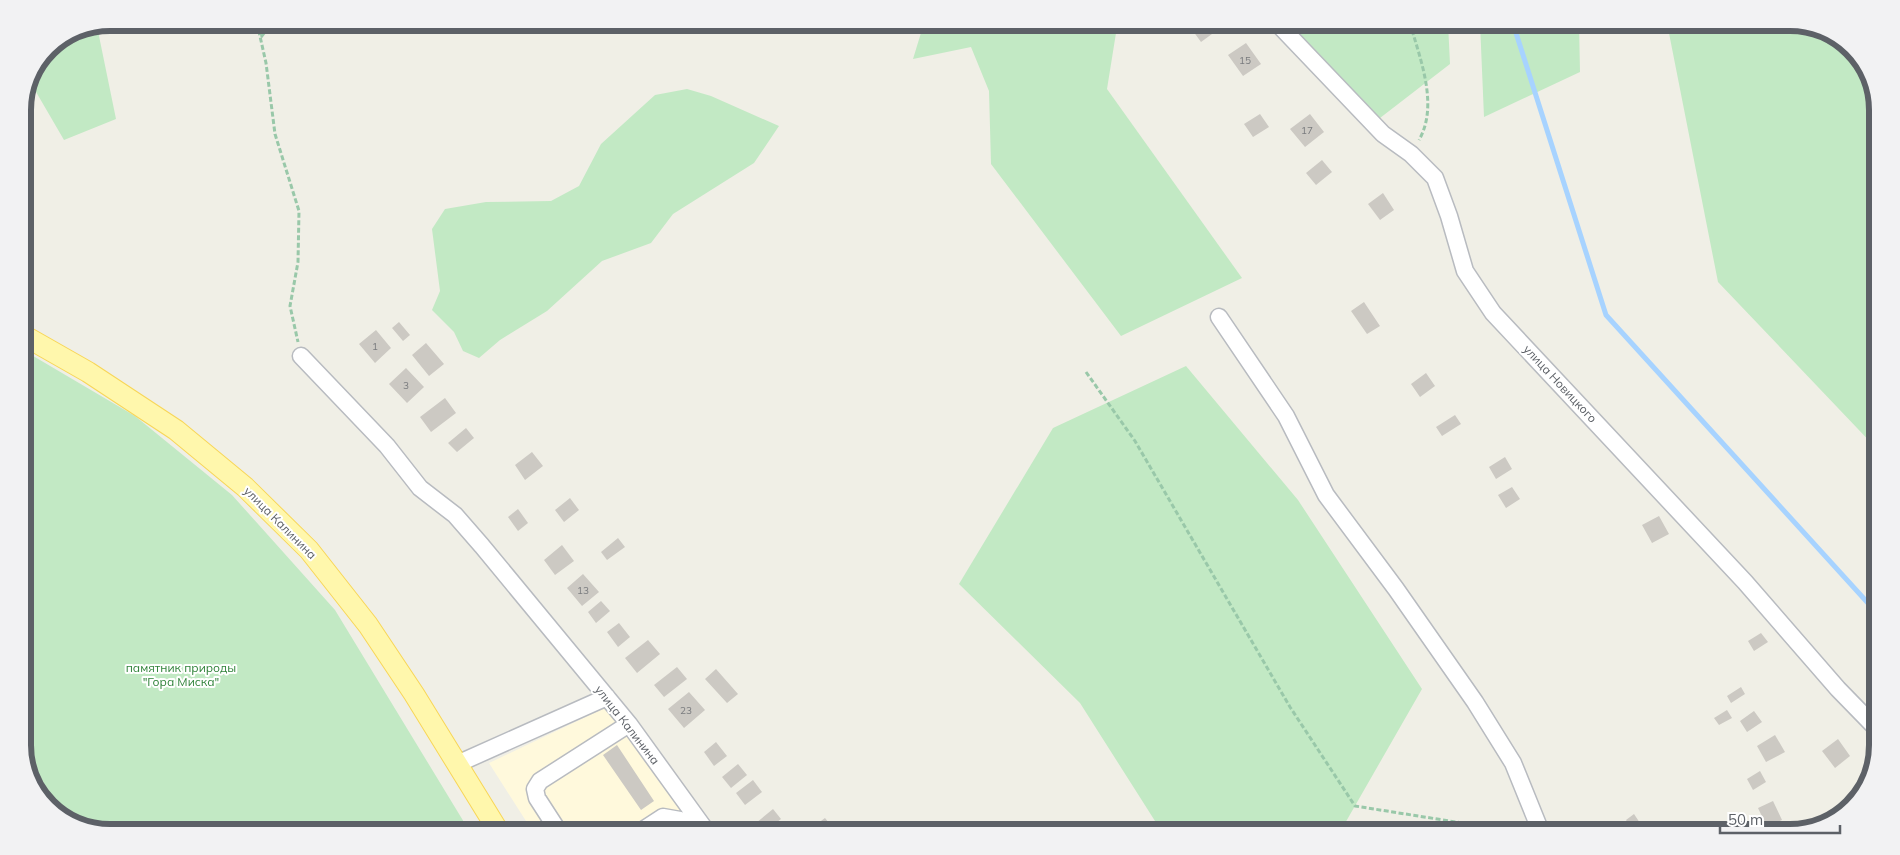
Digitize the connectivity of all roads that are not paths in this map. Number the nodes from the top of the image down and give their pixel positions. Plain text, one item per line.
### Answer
1 (1286, 31) edge
2 (1219, 317) dead end
3 (31, 340) edge
4 (301, 356) road end
5 (607, 697) junction
6 (1869, 720) edge
7 (629, 724) junction
8 (457, 764) junction
9 (494, 824) edge
10 (554, 824) edge
11 (652, 824) edge
12 (683, 824) edge
13 (701, 824) edge
14 (1538, 824) edge

1 - 6 street, улица Новицкого
2 - 14 street
3 - 8 main road, улица Калинина
4 - 5 street, улица Калинина
5 - 7 street, улица Калинина
5 - 8 street
7 - 10 street
7 - 13 street, улица Калинина
8 - 9 main road, улица Калинина
11 - 12 street

